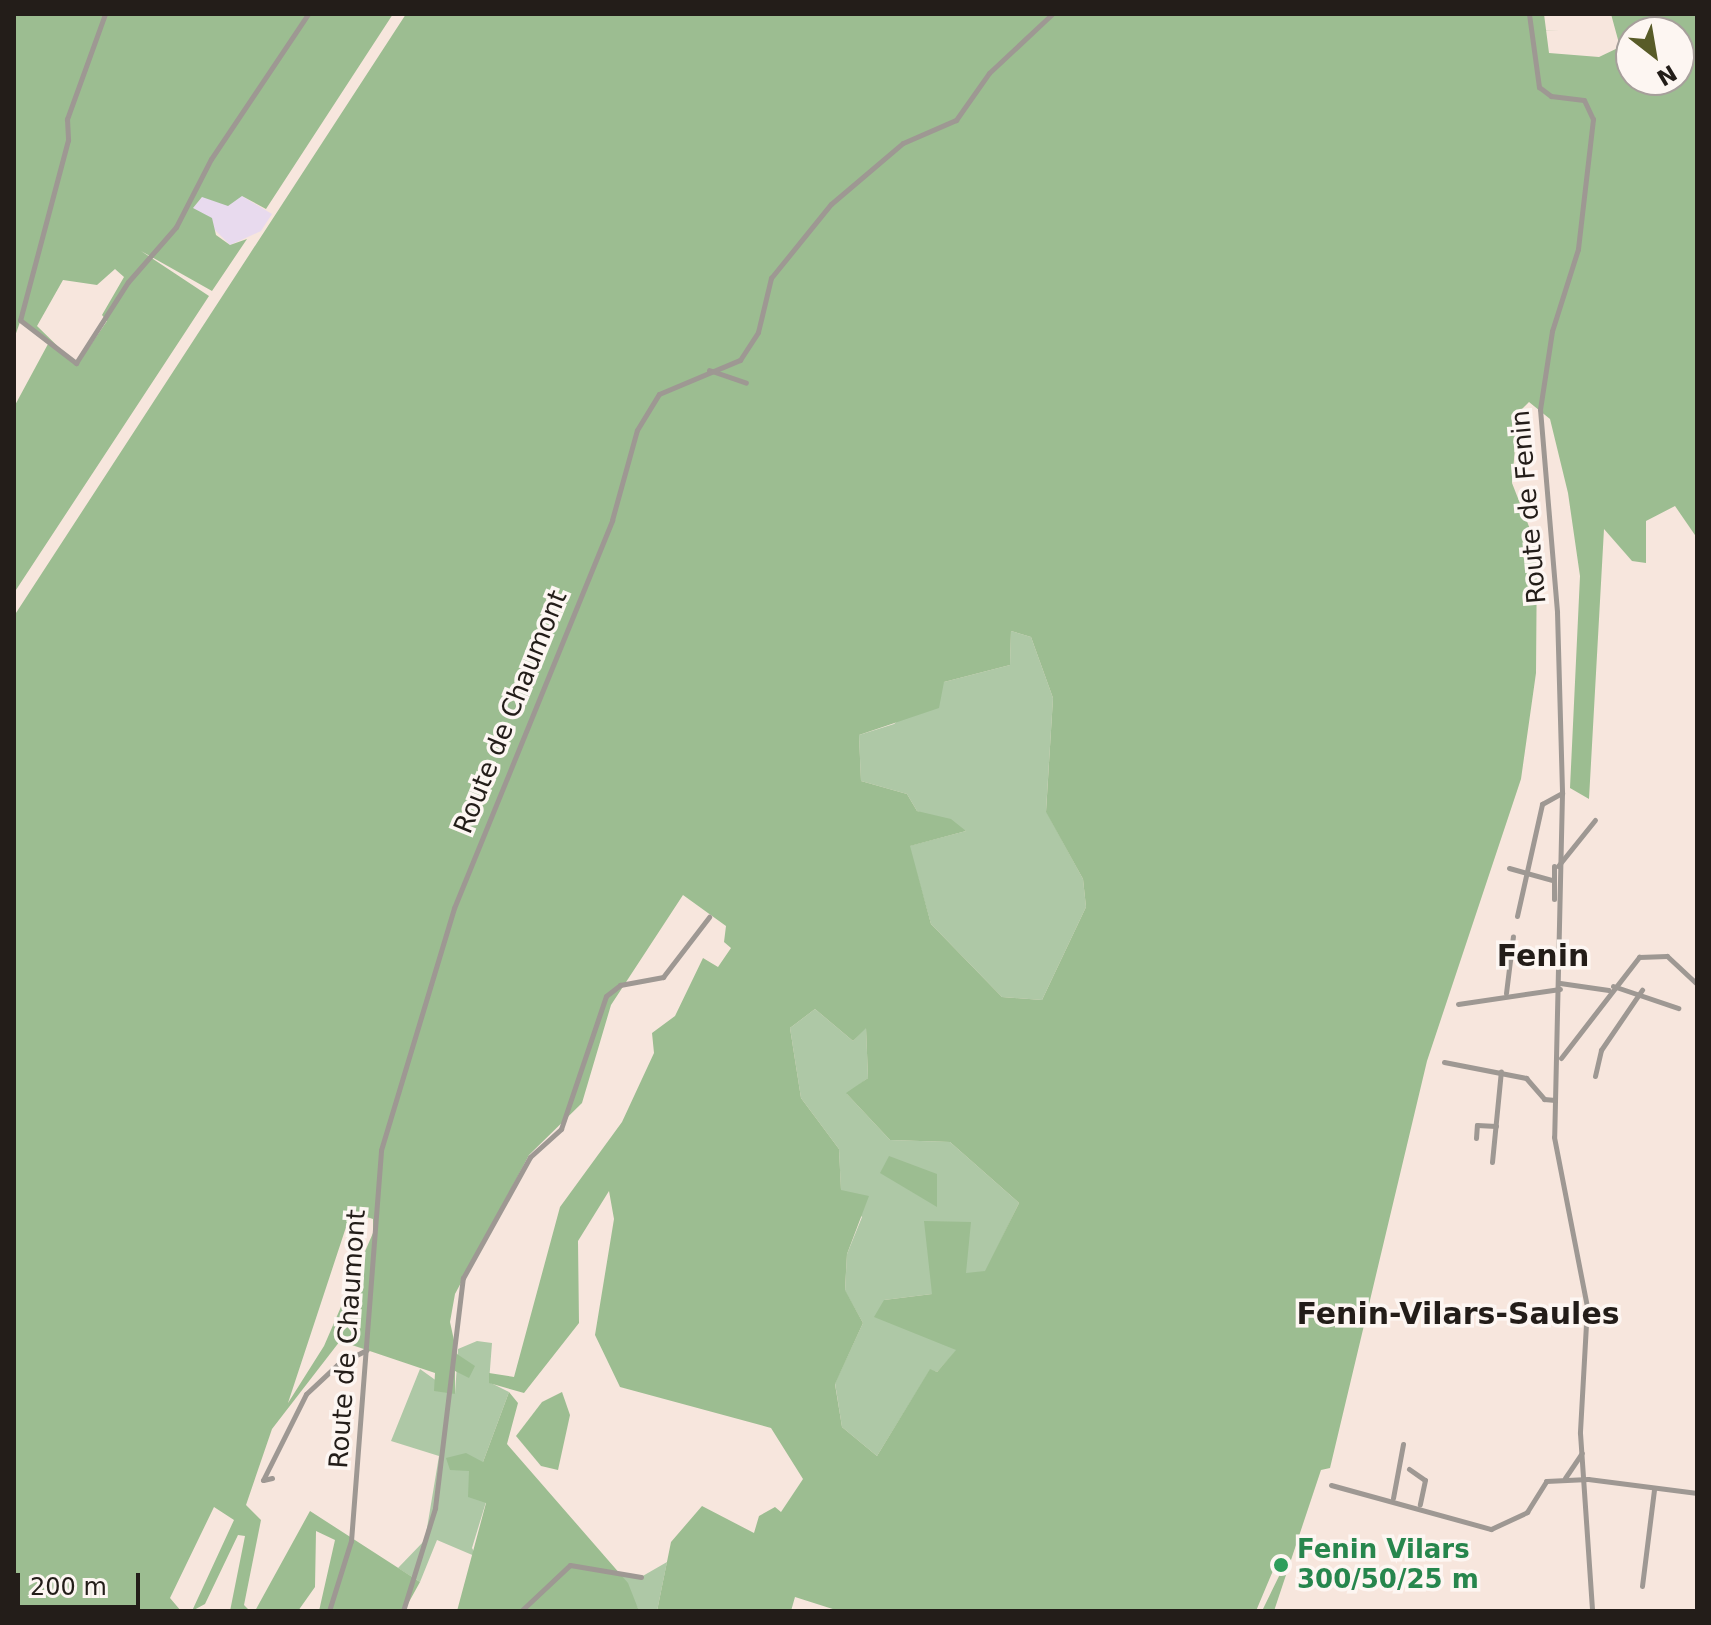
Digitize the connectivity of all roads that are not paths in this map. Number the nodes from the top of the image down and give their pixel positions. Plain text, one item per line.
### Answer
1 (105, 14) edge
2 (308, 14) edge
3 (1052, 14) edge
4 (1529, 14) edge
5 (709, 369) junction
6 (746, 383) dead end
7 (1562, 793) junction
8 (1595, 820) dead end
9 (1558, 858) junction
10 (1557, 867) junction
11 (1509, 868) dead end
12 (1528, 875) junction
13 (1552, 880) junction
14 (1558, 904) junction
15 (1517, 916) dead end
16 (709, 917) dead end
17 (1513, 936) dead end
18 (1697, 984) edge
19 (1560, 986) junction
20 (1610, 988) junction
21 (1642, 990) junction
22 (1506, 993) junction
23 (1458, 1004) dead end
24 (1678, 1008) dead end
25 (1559, 1043) junction
26 (1568, 1046) junction
27 (1559, 1060) junction
28 (1444, 1062) dead end
29 (1501, 1071) junction
30 (1595, 1076) dead end
31 (1555, 1100) junction
32 (1496, 1126) junction
33 (1476, 1138) dead end
34 (1492, 1162) dead end
35 (366, 1350) junction
36 (1403, 1444) dead end
37 (1583, 1453) junction
38 (1409, 1469) dead end
39 (272, 1478) dead end
40 (1565, 1478) junction
41 (1588, 1479) junction
42 (1331, 1485) dead end
43 (1654, 1489) junction
44 (1697, 1493) edge
45 (1393, 1498) junction
46 (1420, 1504) junction
47 (641, 1577) dead end
48 (1642, 1586) dead end
49 (329, 1611) edge
50 (403, 1611) edge
51 (521, 1611) edge
52 (1592, 1611) edge

1 - 2 street
3 - 5 street, Route de Chaumont
4 - 7 street, Route de Fenin
5 - 6 street
5 - 35 street, Route de Chaumont
7 - 9 street, Route de Fenin
7 - 12 street
8 - 10 street
9 - 10 street
9 - 13 street
10 - 14 street
11 - 12 street
12 - 13 street
12 - 15 street
13 - 14 street
14 - 19 street
16 - 50 street
17 - 22 street
18 - 20 street
19 - 20 street
19 - 22 street
19 - 25 street
20 - 21 street
20 - 26 street
21 - 24 street
21 - 30 street
22 - 23 street
25 - 26 street
25 - 27 street
26 - 27 street
27 - 31 street
28 - 29 street
29 - 31 street
29 - 32 street
31 - 37 street
32 - 33 street
32 - 34 street
35 - 39 street
35 - 49 street, Route de Chaumont
36 - 45 street
37 - 40 street
37 - 41 street
38 - 46 street
40 - 41 street
40 - 46 street
41 - 43 street
41 - 52 street
42 - 45 street
43 - 44 street
43 - 48 street
45 - 46 street
47 - 51 street

